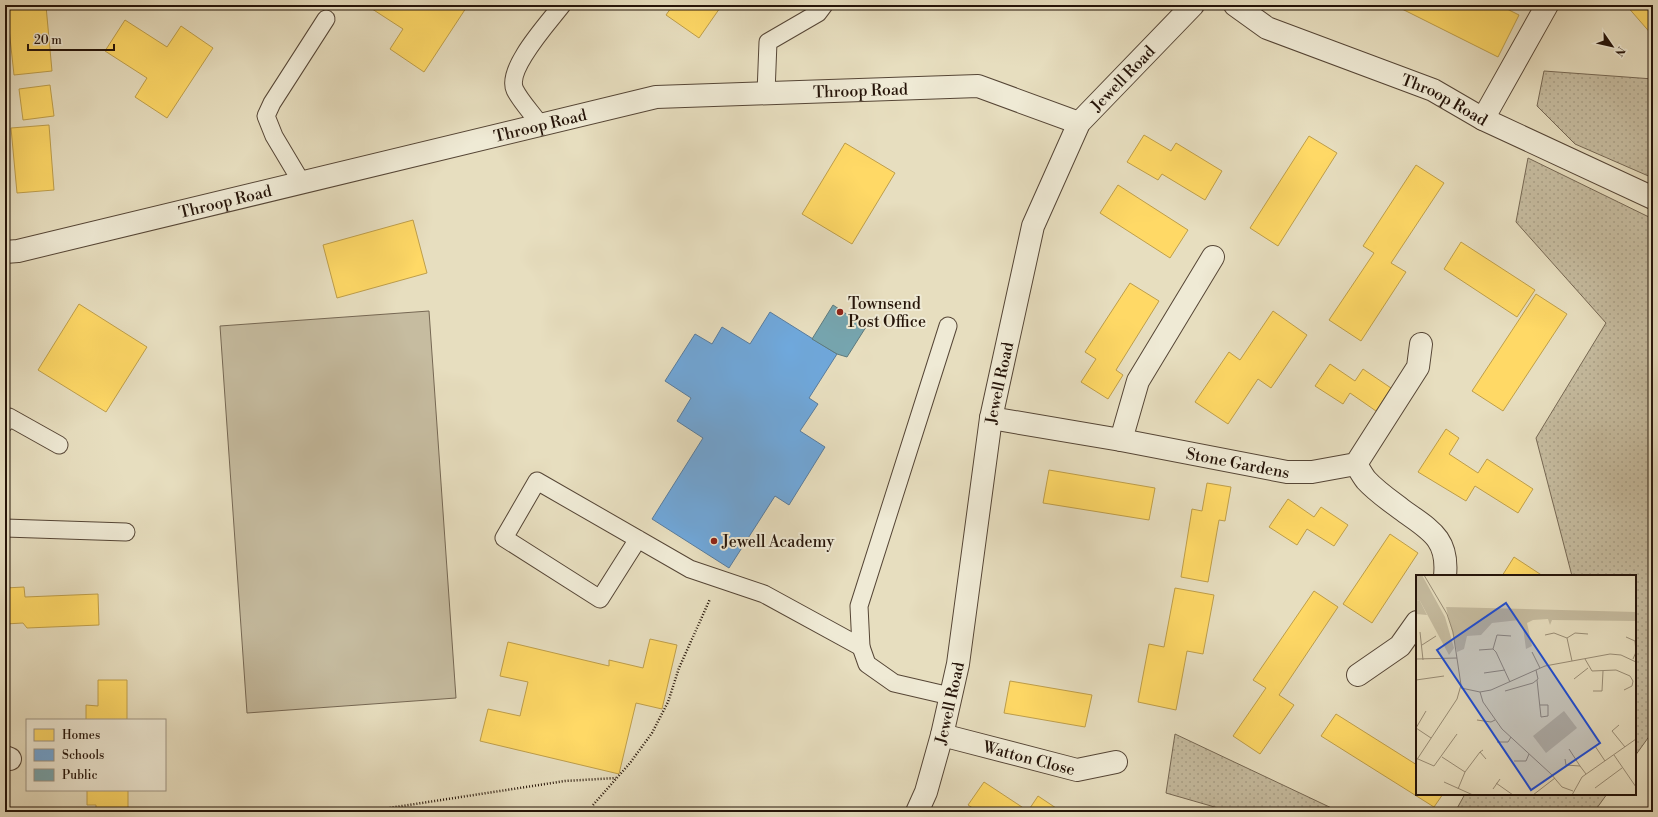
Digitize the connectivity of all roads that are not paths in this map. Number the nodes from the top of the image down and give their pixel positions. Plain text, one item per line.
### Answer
1 (562, 5) edge
2 (824, 5) edge
3 (1193, 5) edge
4 (1235, 5) edge
5 (1547, 5) edge
6 (326, 19) dead end
7 (766, 94) junction
8 (1483, 119) junction
9 (1079, 123) junction
10 (541, 126) junction
11 (302, 183) junction
12 (1653, 198) edge
13 (5, 252) edge
14 (1213, 257) dead end
15 (948, 326) dead end
16 (1421, 344) dead end
17 (991, 418) junction
18 (5, 423) edge
19 (1121, 440) junction
20 (59, 445) dead end
21 (1356, 464) junction
22 (5, 528) edge
23 (126, 532) dead end
24 (638, 539) junction
25 (1446, 575) edge
26 (1416, 623) edge
27 (861, 647) junction
28 (1358, 675) dead end
29 (950, 696) junction
30 (942, 735) junction
31 (1116, 762) dead end
32 (917, 812) edge

1 - 10 lane
2 - 7 lane
3 - 9 street, Jewell Road
4 - 8 street, Throop Road
5 - 8 street
6 - 11 lane
7 - 9 street, Throop Road
7 - 10 street, Throop Road
8 - 12 street, Throop Road
9 - 17 street, Jewell Road
10 - 11 street, Throop Road
11 - 13 street, Throop Road
14 - 19 street
15 - 27 lane
16 - 21 street
17 - 19 street, Stone Gardens
17 - 29 street, Jewell Road
18 - 20 lane
19 - 21 street, Stone Gardens
21 - 25 street
22 - 23 lane
24 - 24 lane
24 - 27 lane
26 - 28 street
27 - 29 lane
29 - 30 street, Jewell Road
30 - 31 street, Watton Close
30 - 32 street, Jewell Road

